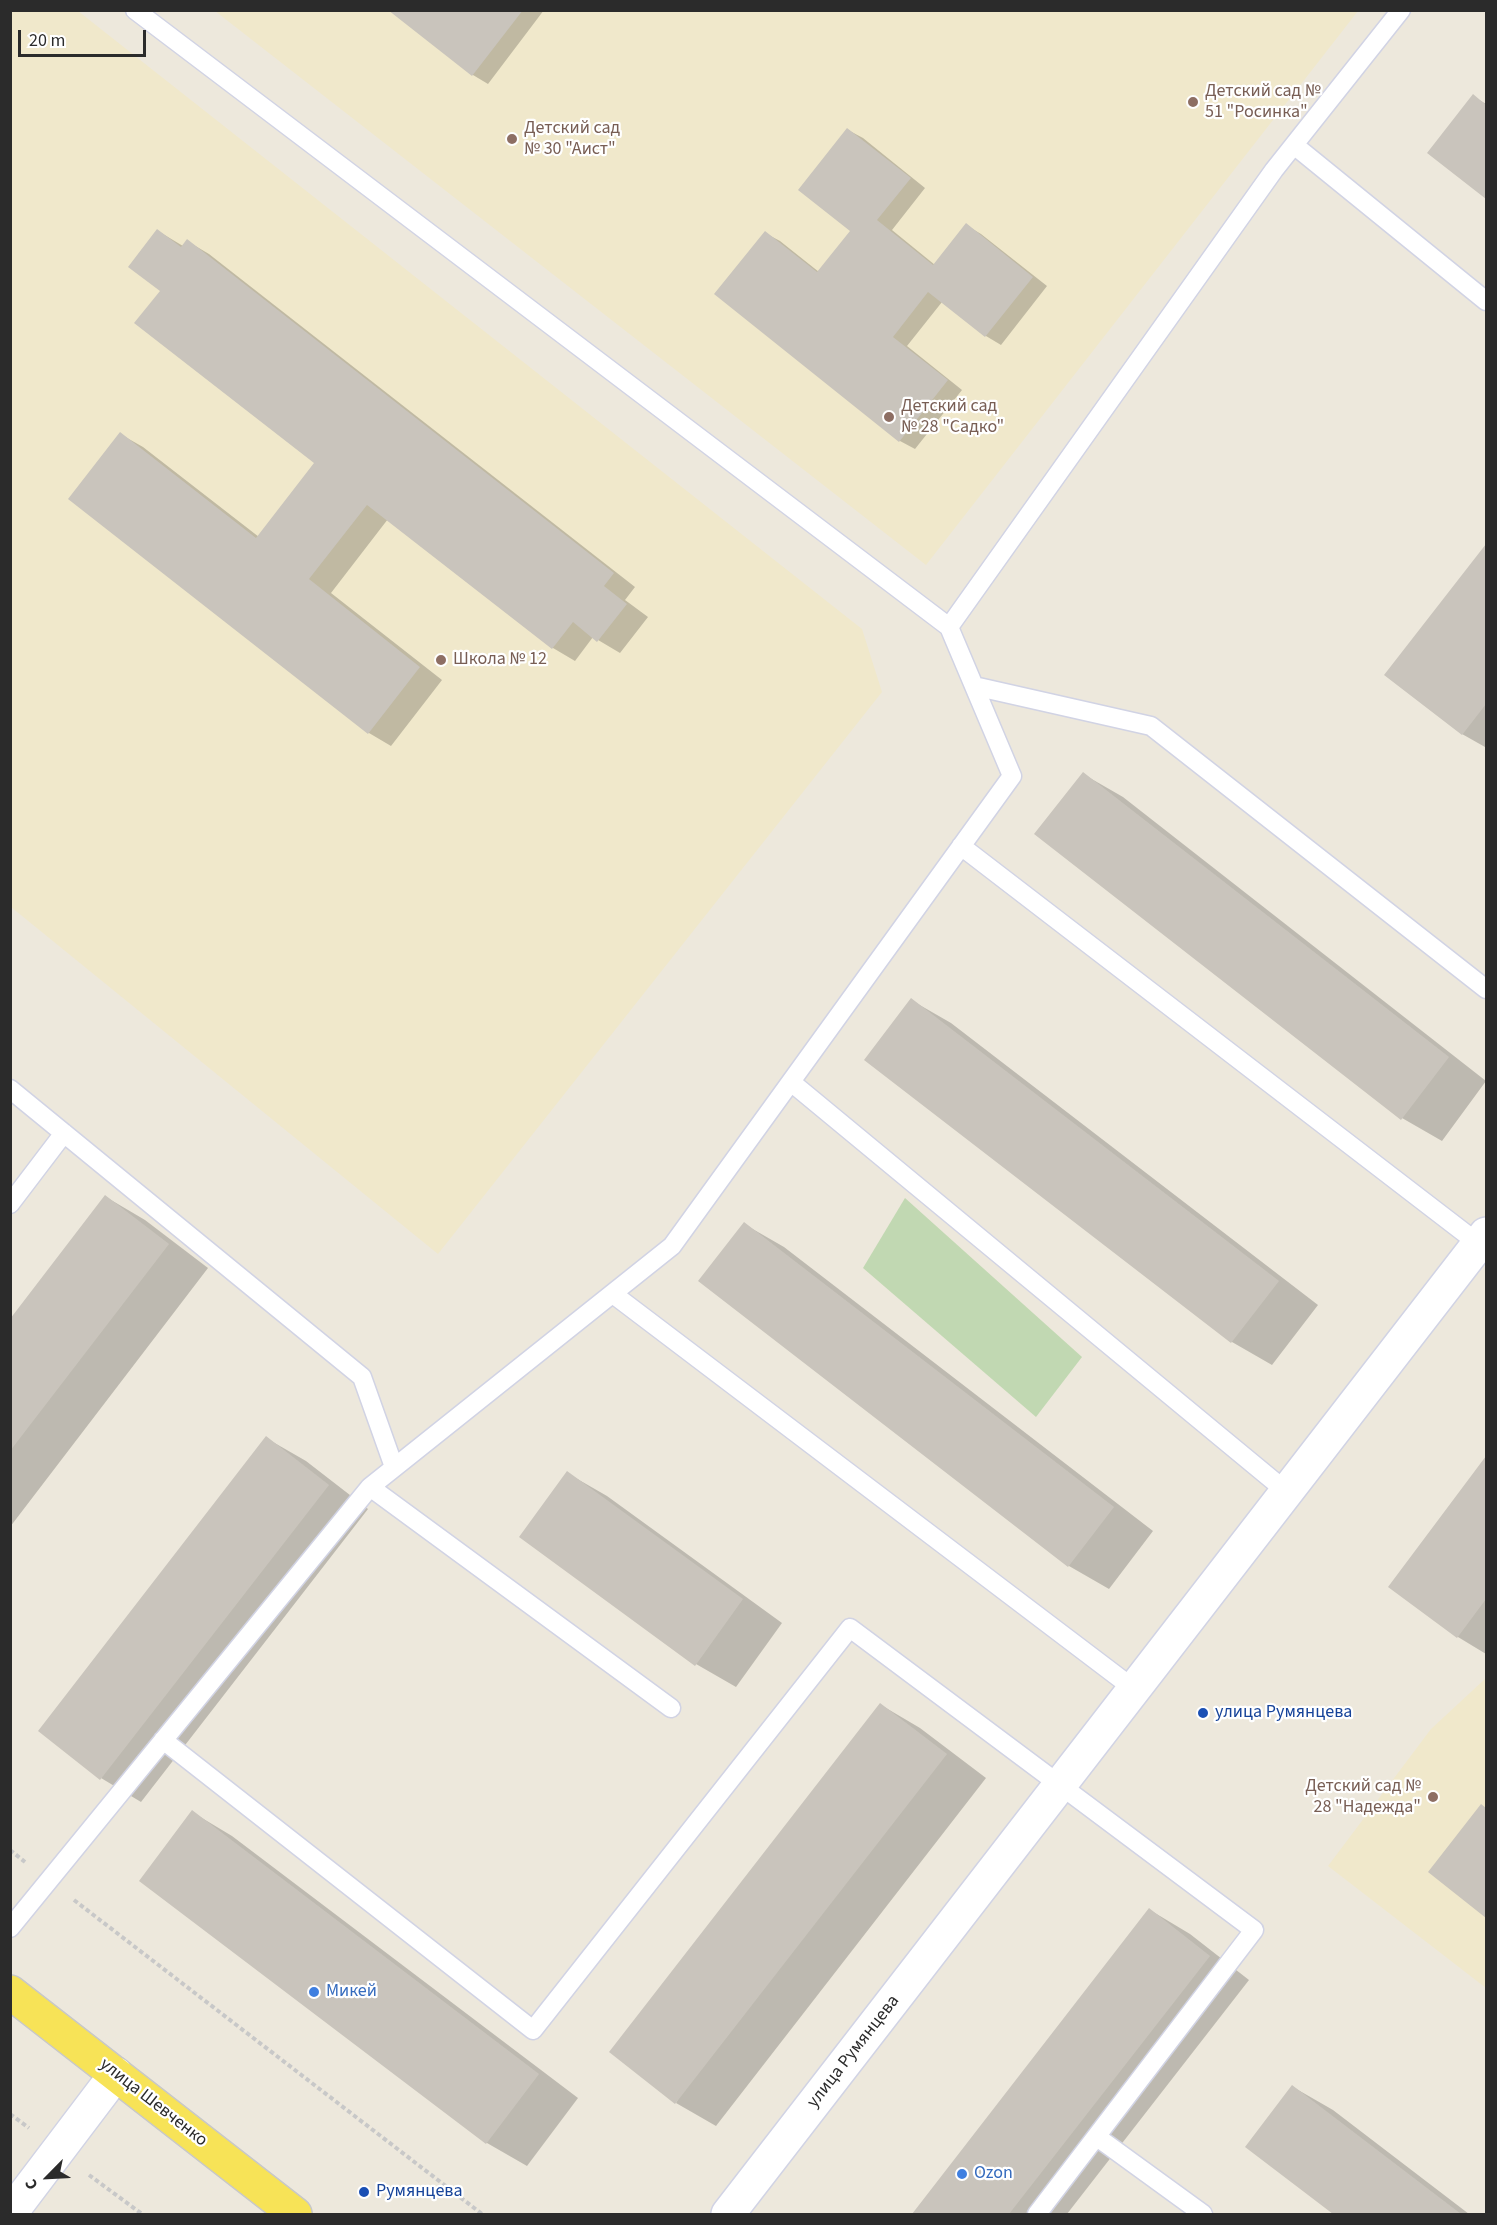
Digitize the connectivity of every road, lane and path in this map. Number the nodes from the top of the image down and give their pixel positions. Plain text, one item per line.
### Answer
1 (135, 10) edge
2 (1401, 10) edge
3 (1294, 146) junction
4 (1486, 301) edge
5 (949, 627) junction
6 (974, 686) junction
7 (962, 846) junction
8 (1486, 989) edge
9 (791, 1082) junction
10 (10, 1089) edge
11 (64, 1133) junction
12 (10, 1204) edge
13 (1483, 1239) edge
14 (613, 1294) junction
15 (394, 1467) junction
16 (370, 1487) junction
17 (1287, 1492) junction
18 (1134, 1689) junction
19 (671, 1708) dead end
20 (163, 1740) junction
21 (1059, 1786) junction
22 (10, 1850) edge
23 (49, 1881) junction
24 (10, 1928) edge
25 (10, 1992) edge
26 (116, 2074) junction
27 (1097, 2136) junction
28 (10, 2214) edge
29 (295, 2214) edge
30 (482, 2214) edge
31 (728, 2214) edge
32 (1037, 2214) edge
33 (1203, 2214) edge

1 - 5 lane
2 - 3 lane
3 - 4 lane
3 - 5 lane
5 - 6 lane
6 - 7 lane
6 - 8 lane
7 - 9 lane
7 - 13 lane
9 - 14 lane
9 - 17 lane
10 - 11 lane
11 - 12 lane
11 - 15 lane
13 - 17 main road, улица Румянцева
14 - 15 lane
14 - 18 lane
15 - 16 lane
16 - 19 lane
16 - 20 lane
17 - 18 main road, улица Румянцева
18 - 21 main road, улица Румянцева
20 - 21 lane
20 - 23 lane
21 - 27 lane
21 - 31 main road, улица Румянцева
22 - 23 path
23 - 24 lane
23 - 30 path
25 - 26 main road, улица Шевченко
26 - 28 main road
26 - 29 main road, улица Шевченко
27 - 32 lane
27 - 33 lane

